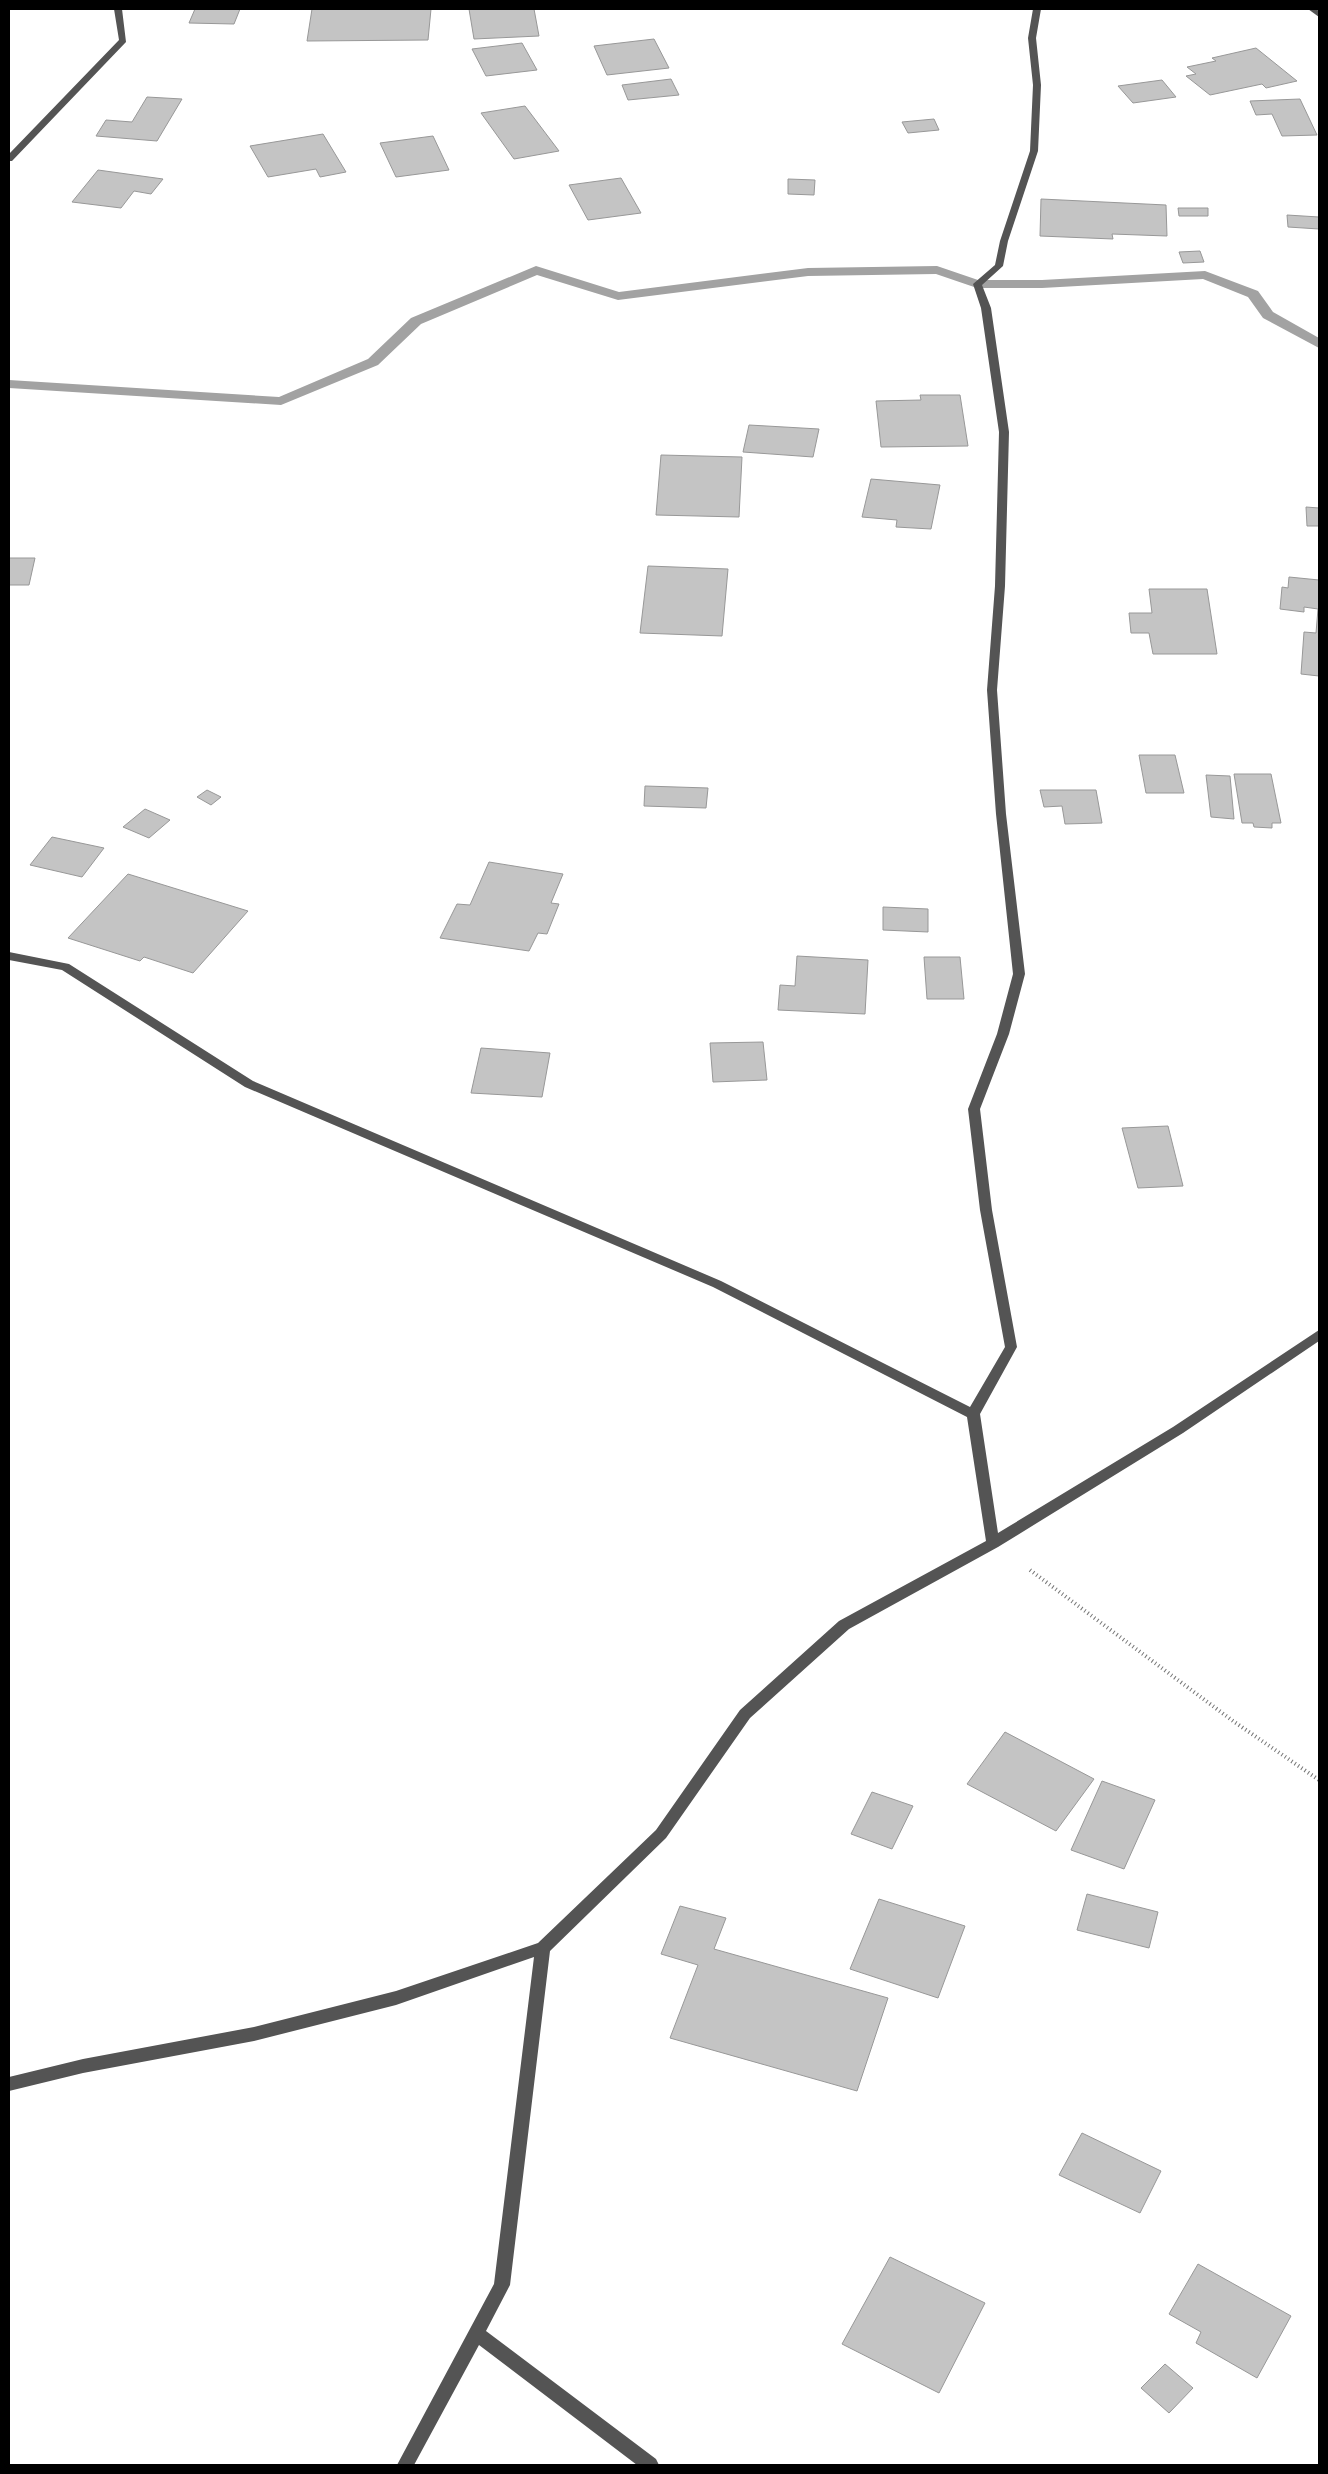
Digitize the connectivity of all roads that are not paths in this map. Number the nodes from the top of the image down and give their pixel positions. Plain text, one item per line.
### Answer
1 (118, 9) edge
2 (1037, 9) edge
3 (1312, 9) edge
4 (1319, 15) edge
5 (9, 159) edge
6 (9, 956) edge
7 (1319, 1335) edge
8 (973, 1414) junction
9 (993, 1543) junction
10 (543, 1948) junction
11 (9, 2084) edge
12 (476, 2334) junction
13 (405, 2465) edge
14 (650, 2465) edge

1 - 5 street
2 - 8 street
3 - 4 street
6 - 8 street
7 - 9 street
8 - 9 street
9 - 10 street
10 - 11 street
10 - 12 street
12 - 13 street
12 - 14 street

